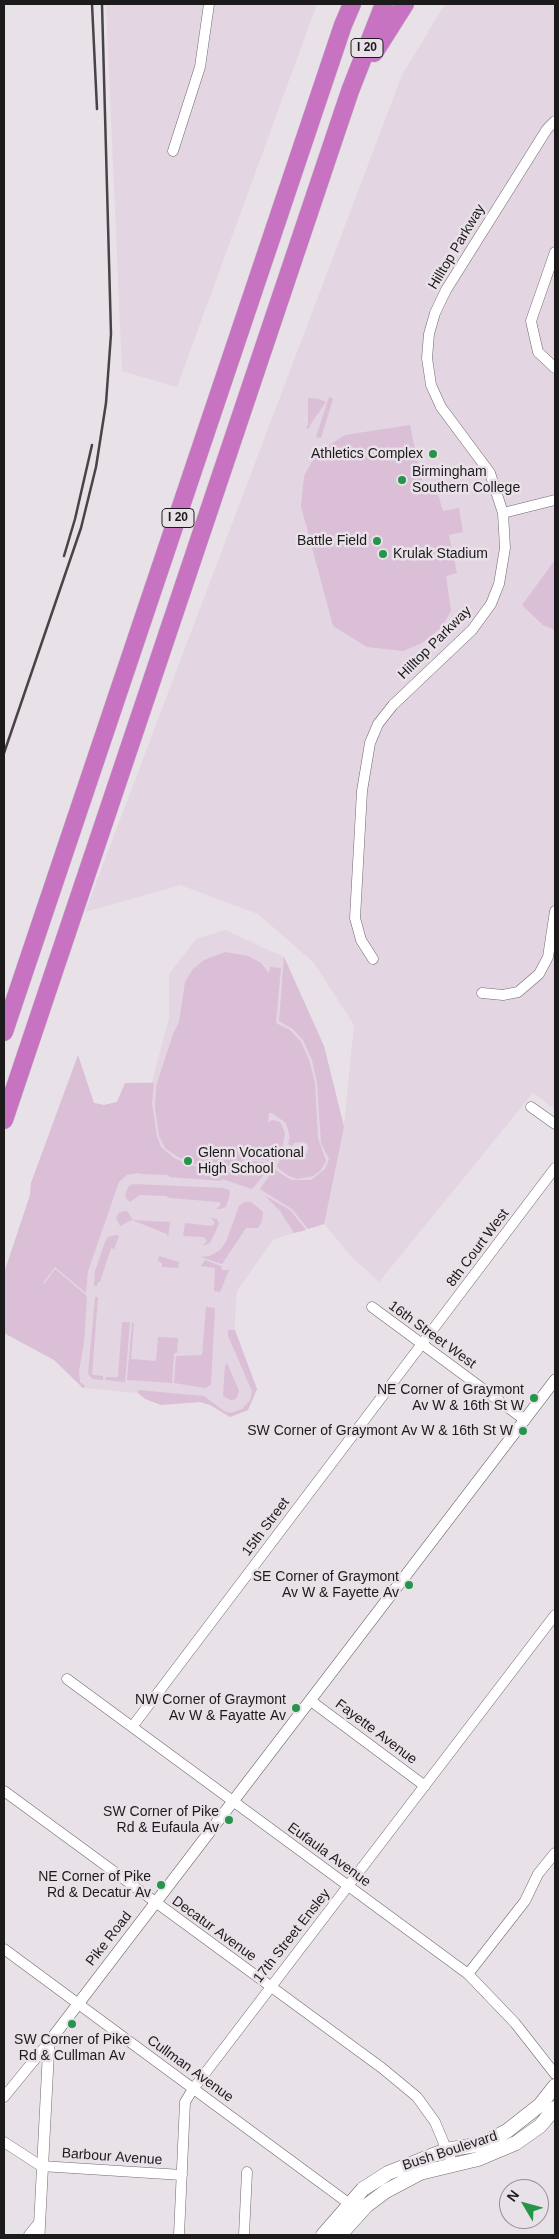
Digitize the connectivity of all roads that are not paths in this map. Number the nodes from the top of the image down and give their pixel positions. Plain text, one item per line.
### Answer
1 (209, 4) edge
2 (352, 4) edge
3 (384, 4) edge
4 (405, 4) edge
5 (350, 91) junction
6 (555, 120) edge
7 (174, 151) dead end
8 (555, 252) edge
9 (555, 368) edge
10 (555, 500) edge
11 (503, 513) junction
12 (555, 911) edge
13 (373, 959) dead end
14 (482, 993) dead end
15 (4, 1032) edge
16 (531, 1107) dead end
17 (4, 1120) edge
18 (555, 1124) edge
19 (555, 1168) edge
20 (372, 1308) dead end
21 (422, 1344) junction
22 (555, 1380) edge
23 (552, 1393) edge
24 (525, 1420) junction
25 (555, 1615) edge
26 (67, 1679) dead end
27 (311, 1701) junction
28 (132, 1728) junction
29 (425, 1786) junction
30 (4, 1791) edge
31 (233, 1803) junction
32 (555, 1853) edge
33 (348, 1886) junction
34 (156, 1903) junction
35 (4, 1949) edge
36 (468, 1974) junction
37 (270, 1987) junction
38 (78, 2004) junction
39 (49, 2042) junction
40 (555, 2074) edge
41 (555, 2086) edge
42 (193, 2088) junction
43 (4, 2097) edge
44 (555, 2108) edge
45 (4, 2142) edge
46 (446, 2150) junction
47 (453, 2165) junction
48 (41, 2166) junction
49 (247, 2172) dead end
50 (182, 2175) junction
51 (349, 2203) junction
52 (360, 2213) junction
53 (38, 2230) edge
54 (29, 2235) edge
55 (179, 2235) edge
56 (244, 2235) edge
57 (323, 2235) edge
58 (340, 2235) edge

1 - 7 street
2 - 15 highway, I 20
3 - 5 highway, I 20
4 - 5 highway
5 - 17 highway, I 20
6 - 11 street, Hilltop Parkway
8 - 9 street
10 - 11 street
11 - 13 street, Hilltop Parkway
12 - 14 street
16 - 18 street
19 - 21 street, 8th Court West
20 - 21 street, 16th Street West
21 - 24 street, 16th Street West
21 - 28 street, 15th Street
22 - 23 street, Pike Road
23 - 24 street, Pike Road
24 - 27 street, Pike Road
25 - 29 street, 17th Street Ensley
26 - 28 street, Eufaula Avenue
27 - 29 street, Fayette Avenue
27 - 31 street, Pike Road
28 - 31 street, Eufaula Avenue
29 - 33 street, 17th Street Ensley
30 - 34 street, Decatur Avenue
31 - 33 street, Eufaula Avenue
31 - 34 street, Pike Road
32 - 36 street
33 - 36 street, Eufaula Avenue
33 - 37 street, 17th Street Ensley
34 - 37 street, Decatur Avenue
34 - 38 street, Pike Road
35 - 38 street, Cullman Avenue
36 - 40 street, Eufaula Avenue
37 - 42 street, 17th Street Ensley
37 - 46 street, Decatur Avenue
38 - 39 street, Pike Road
38 - 42 street, Cullman Avenue
39 - 43 street
39 - 48 street
41 - 46 main road, Bush Boulevard
42 - 50 street, 17th Street Ensley
42 - 51 street, Cullman Avenue
44 - 47 main road, Bush Boulevard
45 - 48 street
46 - 47 street, Decatur Avenue
46 - 51 main road, Bush Boulevard
47 - 52 main road, Bush Boulevard
48 - 50 street, Barbour Avenue
48 - 53 street
49 - 56 street
50 - 55 street, 17th Street Ensley
51 - 52 street, Cullman Avenue
51 - 57 main road, Bush Boulevard
52 - 58 main road, Bush Boulevard
53 - 54 street

